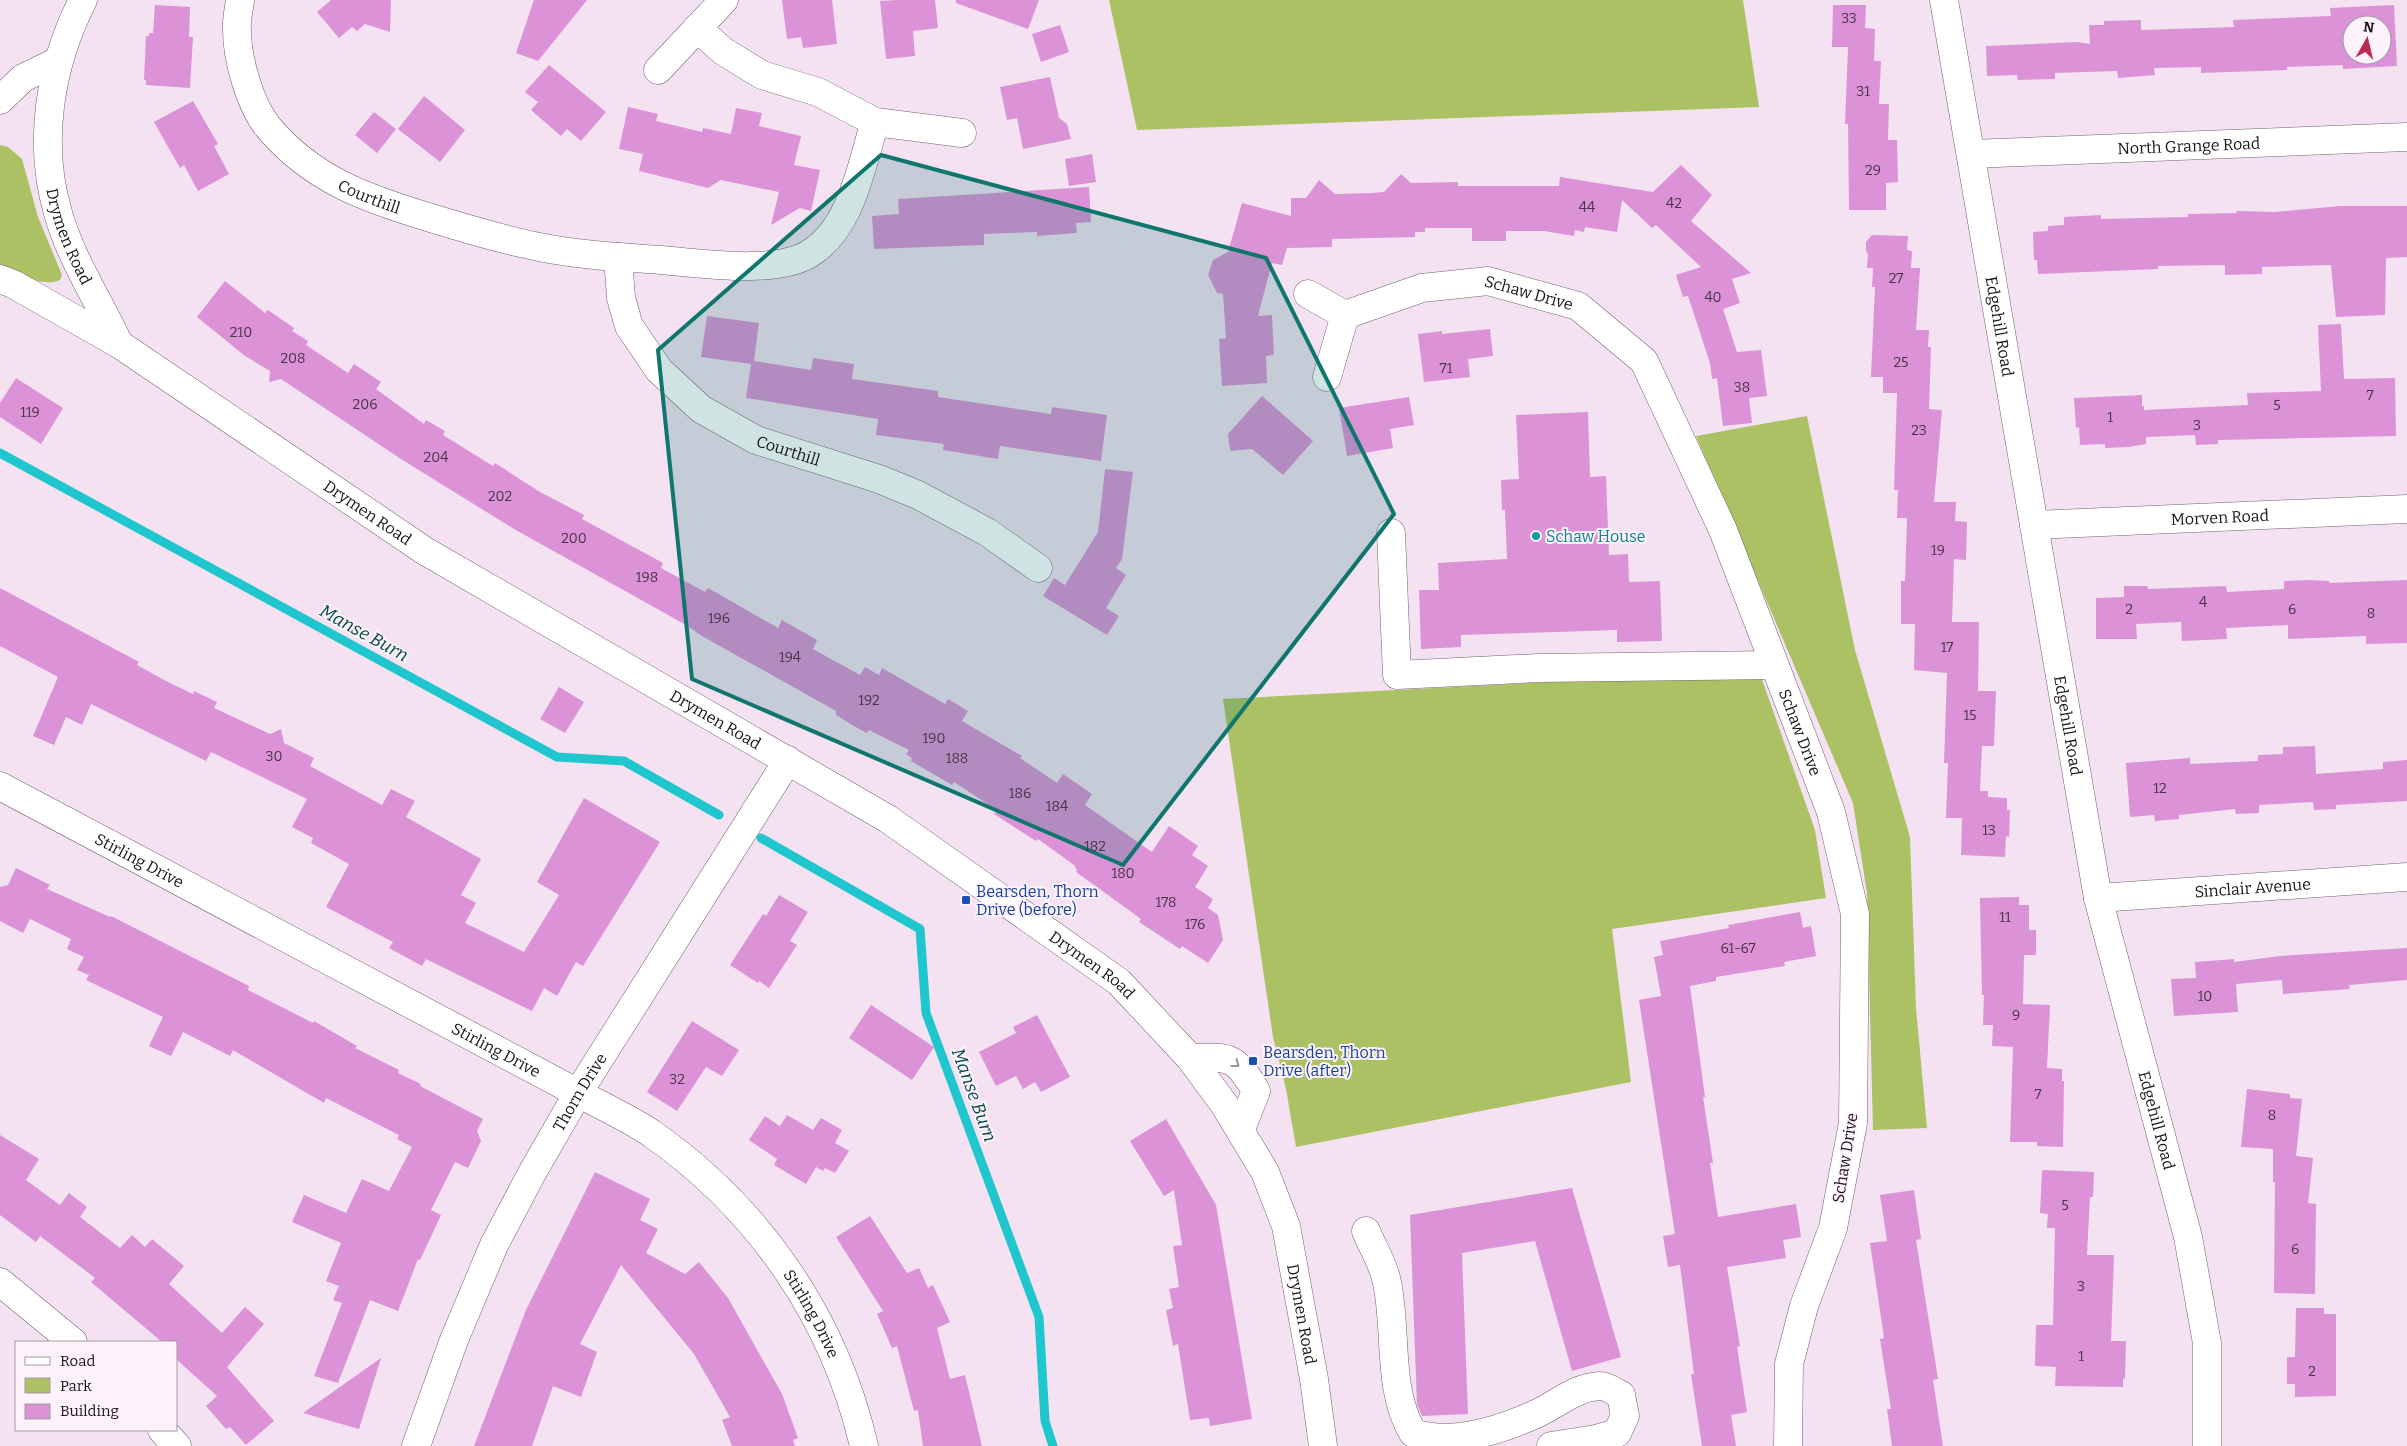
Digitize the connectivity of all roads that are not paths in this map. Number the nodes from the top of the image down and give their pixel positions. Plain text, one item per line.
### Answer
1 (83, 0) edge
2 (240, 0) edge
3 (724, 0) edge
4 (1944, 0) edge
5 (698, 28) junction
6 (58, 61) junction
7 (658, 70) dead end
8 (0, 100) edge
9 (875, 122) junction
10 (962, 133) dead end
11 (2407, 138) edge
12 (1971, 154) junction
13 (618, 256) junction
14 (0, 279) edge
15 (1308, 294) dead end
16 (1345, 315) junction
17 (119, 344) junction
18 (1326, 377) dead end
19 (2407, 508) edge
20 (2034, 525) junction
21 (1391, 533) dead end
22 (1038, 568) dead end
23 (1774, 665) junction
24 (788, 760) junction
25 (0, 786) edge
26 (2407, 877) edge
27 (2098, 898) junction
28 (1190, 1058) junction
29 (578, 1093) junction
30 (1241, 1129) junction
31 (1366, 1231) dead end
32 (0, 1282) edge
33 (73, 1341) edge
34 (163, 1431) edge
35 (176, 1446) edge
36 (416, 1446) edge
37 (864, 1446) edge
38 (1323, 1446) edge
39 (1551, 1446) edge
40 (1788, 1446) edge
41 (2207, 1446) edge

1 - 6 street, Drymen Road
2 - 13 street, Courthill
3 - 5 street
4 - 12 street, Edgehill Road
5 - 7 street
5 - 9 street
6 - 8 street
6 - 17 street, Drymen Road
9 - 10 street
9 - 13 street, Courthill
11 - 12 street, North Grange Road
12 - 20 street, Edgehill Road
13 - 22 street, Courthill
14 - 17 street
15 - 16 street
16 - 18 street
16 - 23 street, Schaw Drive
17 - 24 street, Drymen Road
19 - 20 street, Morven Road
20 - 27 street, Edgehill Road
21 - 23 street
23 - 40 street, Schaw Drive
24 - 28 street, Drymen Road
24 - 29 street, Thorn Drive
25 - 29 street, Stirling Drive
26 - 27 street, Sinclair Avenue
27 - 41 street, Edgehill Road
28 - 30 street, Drymen Road
28 -> 30 street
29 - 36 street, Thorn Drive
29 - 37 street, Stirling Drive
30 - 38 street, Drymen Road
31 - 39 street
32 - 33 street
34 - 35 street

